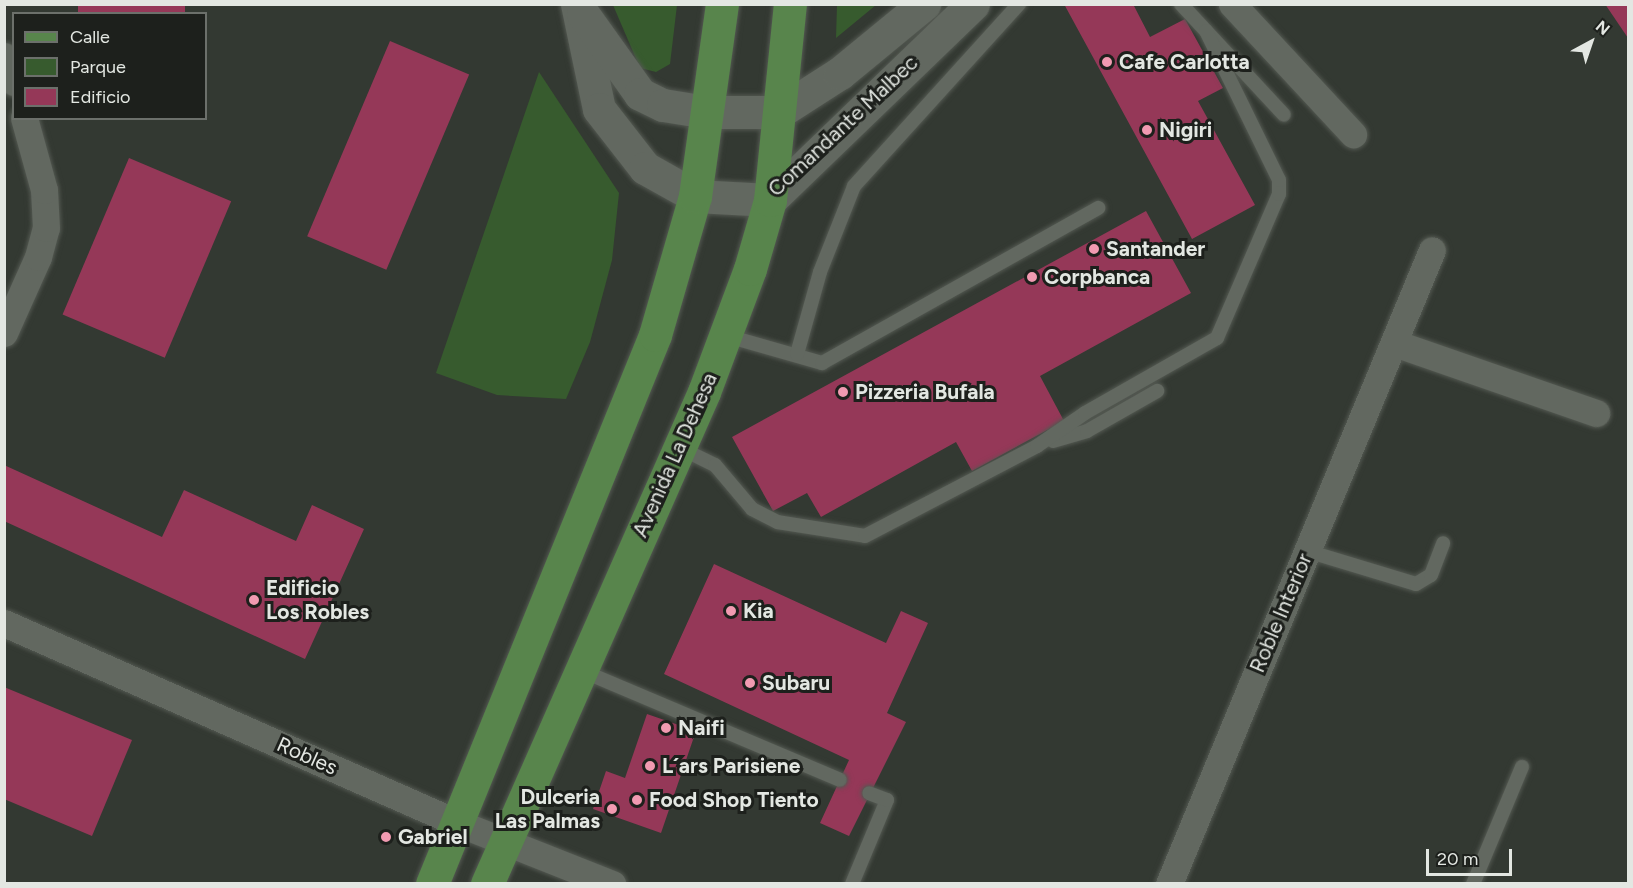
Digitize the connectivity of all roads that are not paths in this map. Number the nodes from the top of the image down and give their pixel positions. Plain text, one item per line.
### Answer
1 (722, 4) edge
2 (790, 4) edge
3 (924, 4) edge
4 (973, 4) edge
5 (1019, 4) edge
6 (1181, 4) edge
7 (1232, 4) edge
8 (578, 7) edge
9 (1206, 31) junction
10 (4, 56) edge
11 (12, 77) edge
12 (706, 112) junction
13 (779, 112) junction
14 (1284, 115) dead end
15 (25, 120) edge
16 (1353, 134) dead end
17 (695, 196) junction
18 (770, 200) junction
19 (1098, 208) dead end
20 (1432, 250) dead end
21 (7, 320) edge
22 (727, 336) junction
23 (1394, 343) junction
24 (797, 354) junction
25 (1156, 391) dead end
26 (1596, 412) dead end
27 (1037, 446) junction
28 (678, 447) junction
29 (1443, 543) dead end
30 (1307, 551) junction
31 (4, 623) edge
32 (580, 670) junction
33 (1522, 767) dead end
34 (840, 780) dead end
35 (869, 793) dead end
36 (458, 823) junction
37 (504, 843) junction
38 (565, 875) edge
39 (432, 884) edge
40 (487, 884) edge
41 (612, 884) edge
42 (852, 884) edge
43 (1169, 884) edge
44 (1473, 884) edge

1 - 12 main road
2 - 13 main road, Avenida La Dehesa
3 - 13 street, Comandante Malbec
4 - 18 street, Comandante Malbec
5 - 24 lane
6 - 9 lane
7 - 16 street
8 - 12 street
8 - 17 street
9 - 14 lane
9 - 27 lane
10 - 11 street
12 - 13 street
12 - 17 main road
13 - 18 main road, Avenida La Dehesa
15 - 21 street
17 - 18 street, Comandante Malbec
17 - 36 main road
18 - 22 main road, Avenida La Dehesa
19 - 24 lane
20 - 23 street, Roble Interior
22 - 24 lane
22 - 28 main road, Avenida La Dehesa
23 - 26 street
23 - 30 street, Roble Interior
25 - 27 lane
27 - 28 lane
28 - 32 main road, Avenida La Dehesa
29 - 30 lane
30 - 43 street, Roble Interior
31 - 36 street, Robles
32 - 34 lane
32 - 37 main road, Avenida La Dehesa
33 - 44 lane
35 - 42 lane
36 - 37 street, Robles
36 - 39 main road
37 - 38 street, Robles
37 - 40 main road, Avenida La Dehesa
38 - 41 street, Robles

